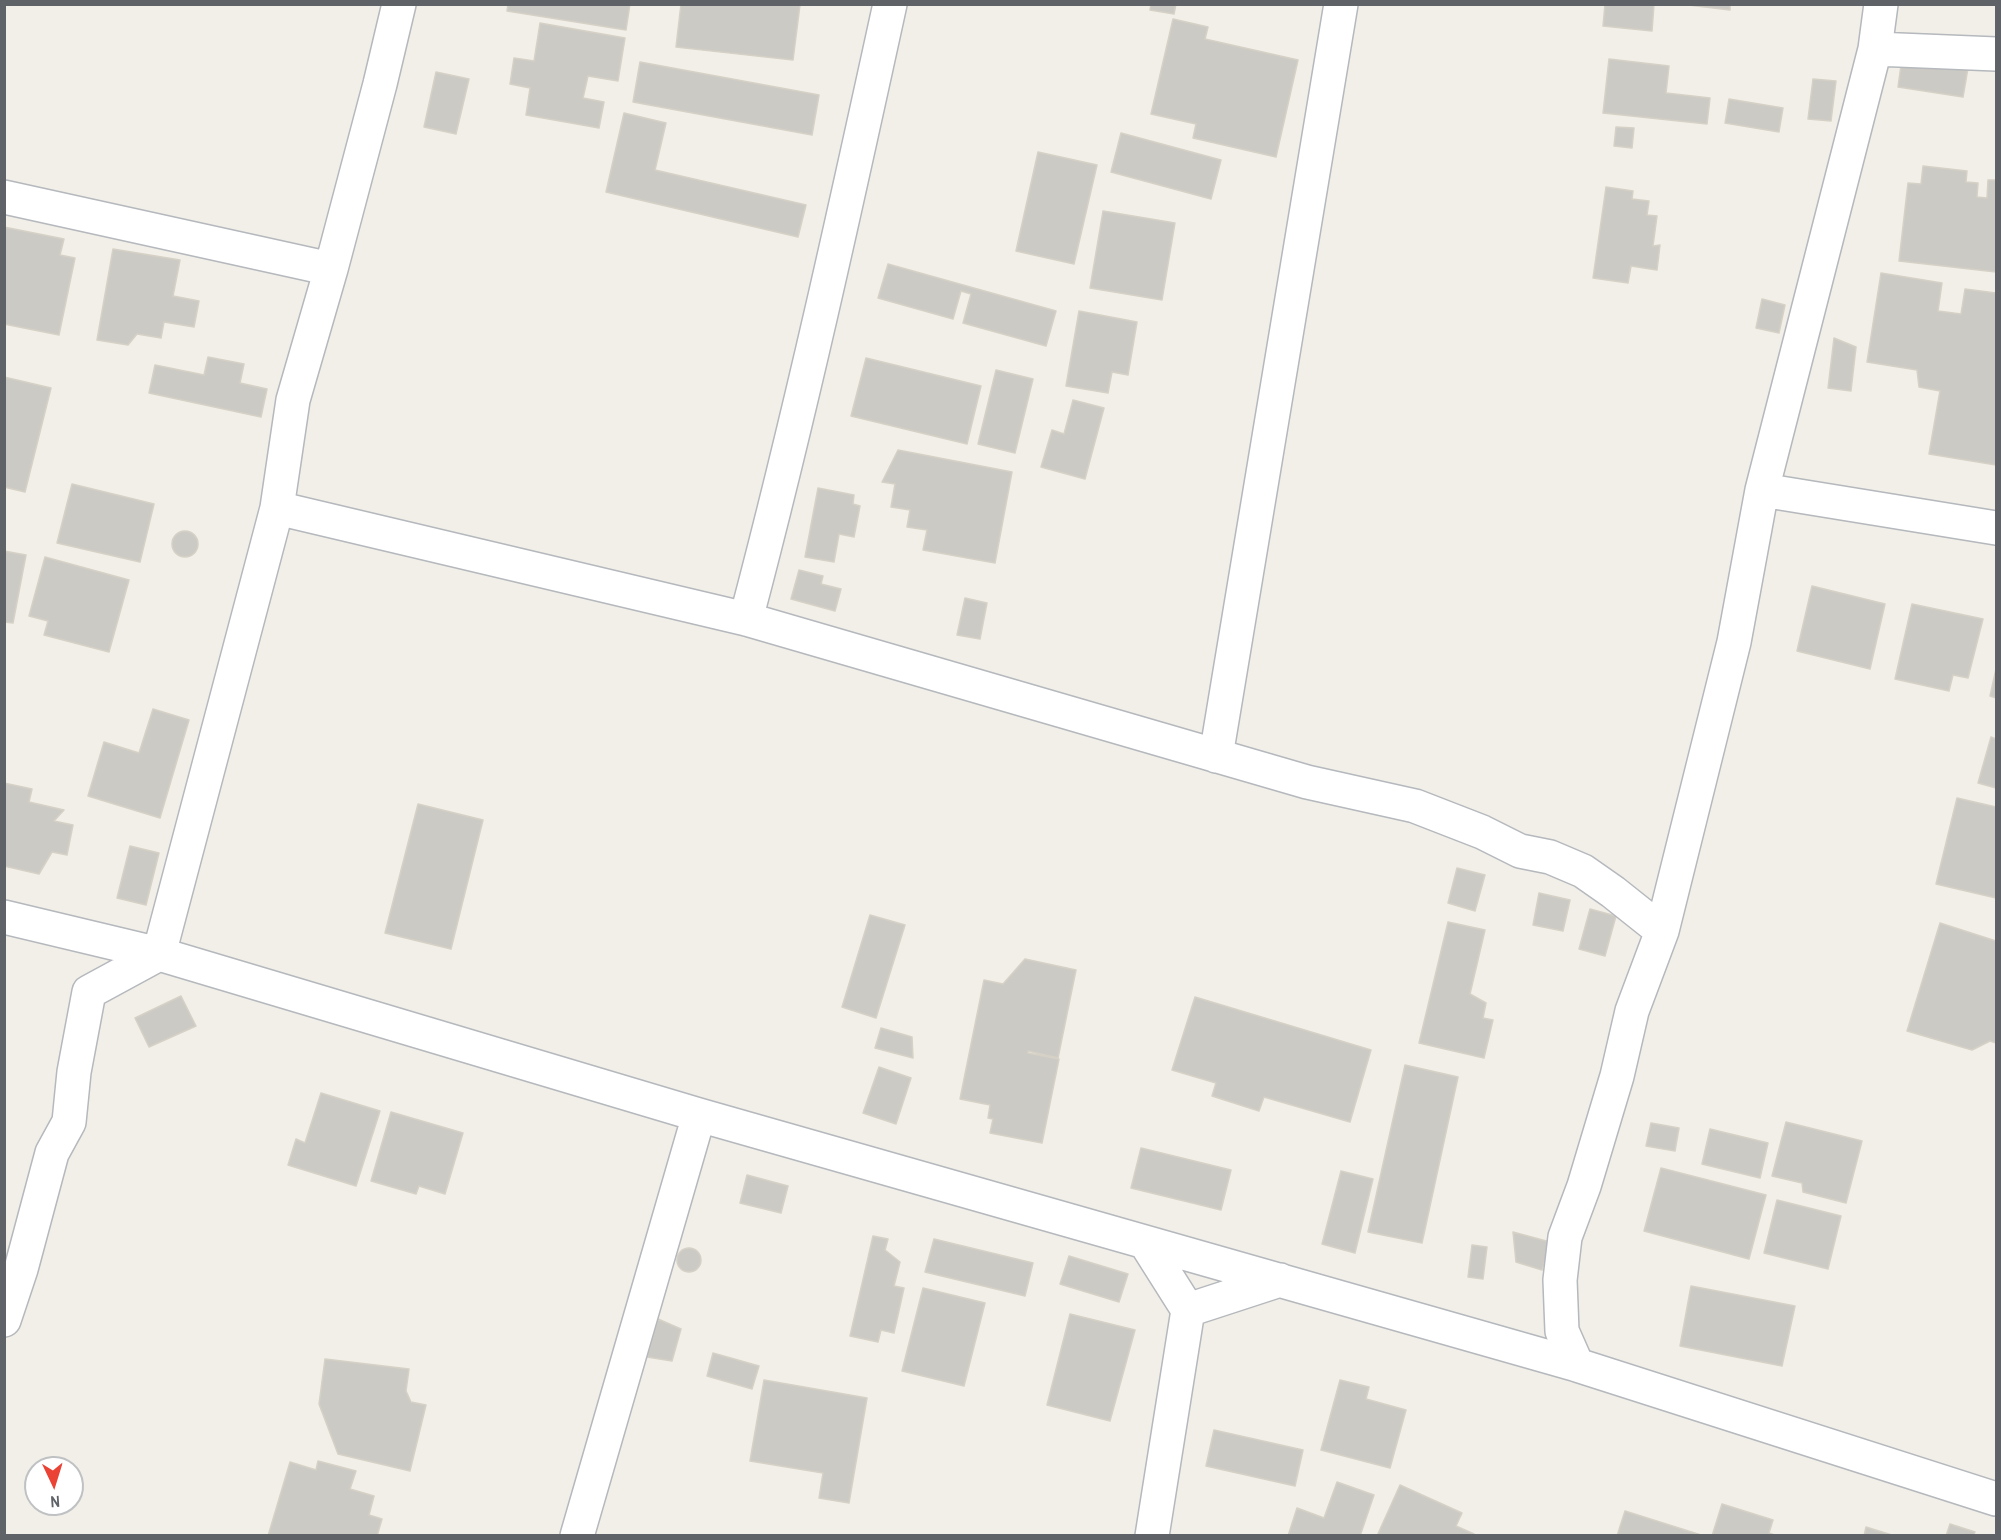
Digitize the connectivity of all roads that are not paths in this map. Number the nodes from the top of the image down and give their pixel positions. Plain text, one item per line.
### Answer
1 (399, 4) edge
2 (890, 4) edge
3 (1341, 4) edge
4 (1881, 4) edge
5 (1875, 49) junction
6 (1996, 54) edge
7 (4, 197) edge
8 (330, 269) junction
9 (1762, 490) junction
10 (277, 508) junction
11 (1996, 528) edge
12 (746, 619) junction
13 (1216, 756) junction
14 (4, 917) edge
15 (1662, 931) junction
16 (159, 954) junction
17 (699, 1115) junction
18 (1145, 1242) junction
19 (1280, 1280) junction
20 (1188, 1310) junction
21 (4, 1320) edge
22 (1576, 1365) junction
23 (1996, 1499) edge
24 (578, 1536) edge
25 (1152, 1536) edge

1 - 8 street
2 - 12 street
3 - 13 street
4 - 5 street
5 - 6 street
5 - 9 street
7 - 8 street
8 - 10 street
9 - 11 street
9 - 15 street
10 - 12 street
10 - 16 street
12 - 13 street
13 - 15 street
14 - 16 street
15 - 22 street
16 - 17 street
16 - 21 street
17 - 18 street
17 - 24 street
18 - 19 street
18 - 20 street
19 - 20 street
19 - 22 street
20 - 25 street
22 - 23 street

